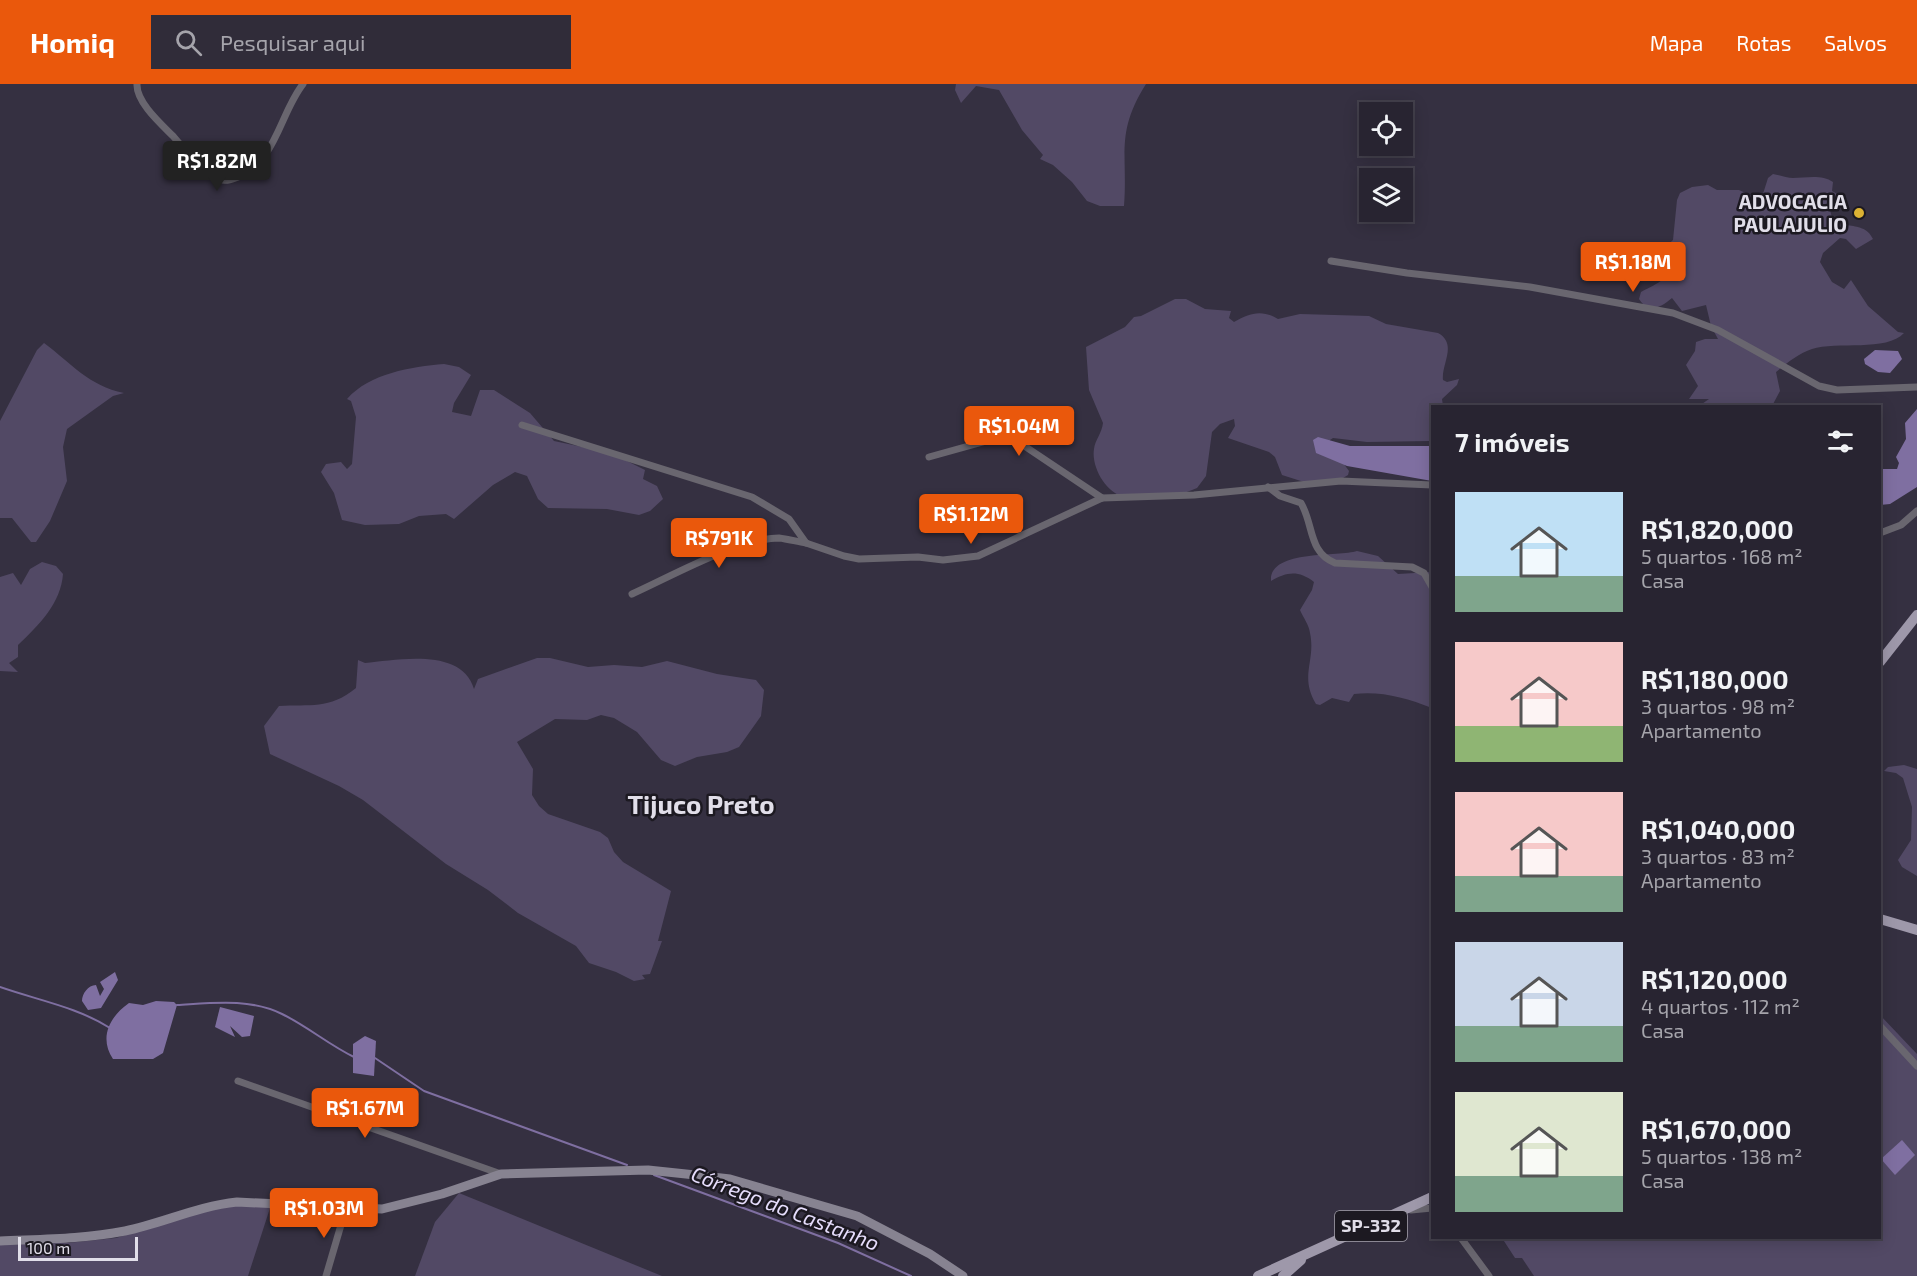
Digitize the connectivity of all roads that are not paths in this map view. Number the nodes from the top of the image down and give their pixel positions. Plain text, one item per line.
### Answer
1 (137, 84) edge
2 (303, 84) edge
3 (1331, 261) dead end
4 (1917, 387) edge
5 (522, 425) dead end
6 (929, 457) dead end
7 (1431, 485) edge
8 (1268, 487) junction
9 (1102, 498) junction
10 (1917, 511) edge
11 (1881, 533) edge
12 (807, 543) junction
13 (1431, 585) edge
14 (632, 594) dead end
15 (1917, 615) edge
16 (1881, 661) edge
17 (1881, 919) edge
18 (1917, 930) edge
19 (1881, 1027) edge
20 (1917, 1066) edge
21 (238, 1082) dead end
22 (501, 1174) junction
23 (1431, 1198) edge
24 (1431, 1208) edge
25 (346, 1209) junction
26 (1394, 1216) junction
27 (1462, 1239) edge
28 (0, 1241) edge
29 (1309, 1255) junction
30 (326, 1276) edge
31 (963, 1276) edge
32 (1258, 1276) edge
33 (1283, 1276) edge
34 (1489, 1276) edge

1 - 2 street
3 - 4 street
5 - 12 street
6 - 9 street
7 - 8 street
8 - 9 street
8 - 13 street
9 - 12 street
10 - 11 street
12 - 14 street
15 - 16 main road
17 - 18 main road
19 - 20 street
21 - 22 street
22 - 25 main road
22 - 31 main road
23 - 26 main road, SP-332
24 - 26 street
25 - 28 main road
25 - 30 street
26 - 29 main road, SP-332
27 - 34 street
29 - 32 main road, SP-332
29 - 33 main road, SP-332

